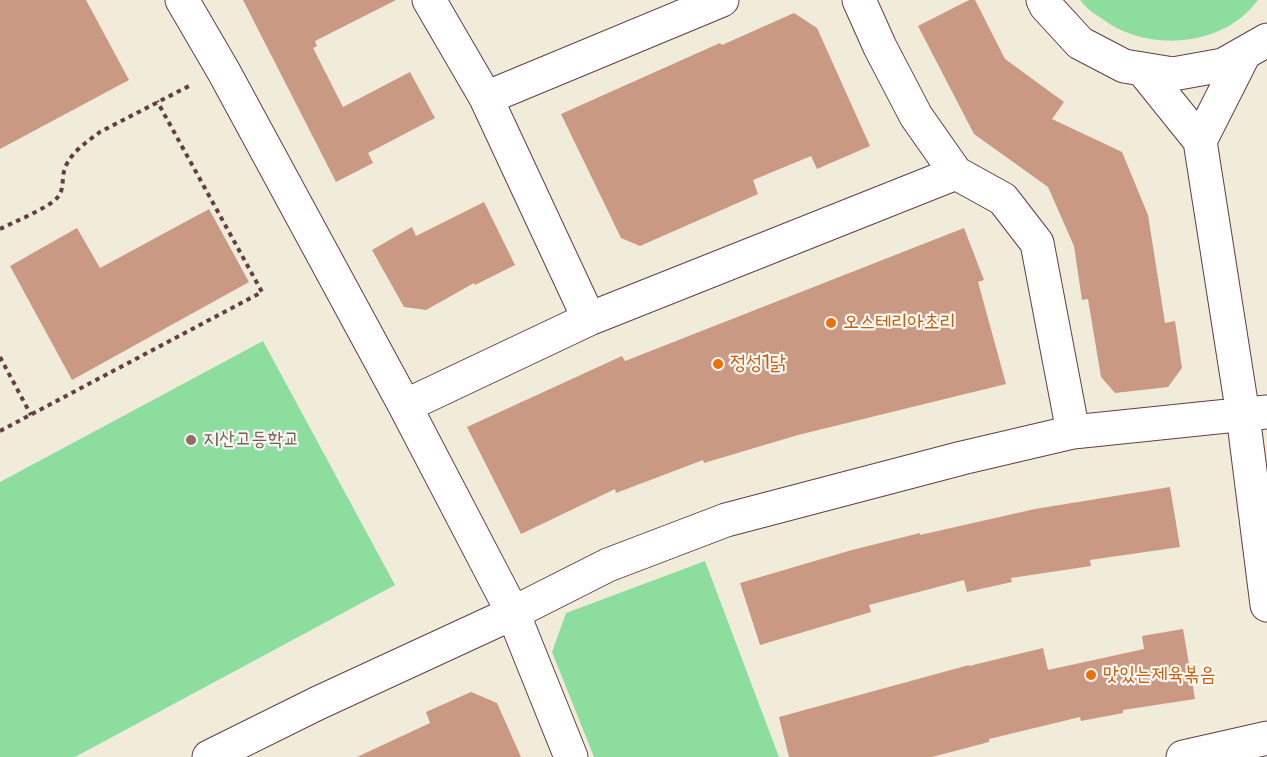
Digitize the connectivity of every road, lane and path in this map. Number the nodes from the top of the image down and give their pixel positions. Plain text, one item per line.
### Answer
1 (182, 0) edge
2 (429, 0) edge
3 (722, 0) edge
4 (859, 0) edge
5 (1043, 0) edge
6 (1255, 47) edge
7 (1142, 69) junction
8 (224, 72) junction
9 (486, 98) junction
10 (157, 101) junction
11 (1200, 141) junction
12 (956, 173) junction
13 (0, 229) edge
14 (590, 319) junction
15 (0, 357) edge
16 (405, 406) junction
17 (1255, 413) edge
18 (31, 415) junction
19 (0, 431) edge
20 (1073, 432) junction
21 (1267, 605) edge
22 (513, 613) junction
23 (1267, 738) edge
24 (209, 757) edge
25 (571, 757) edge
26 (1183, 757) edge

1 - 8 street
2 - 9 street
3 - 9 street
4 - 12 street
5 - 7 street
6 - 7 street
6 - 11 street
7 - 11 street
8 - 10 path
8 - 16 street
9 - 14 street
10 - 13 path
10 - 18 path
11 - 17 street
12 - 14 street
12 - 20 street
14 - 16 street
15 - 18 path
16 - 22 street
17 - 20 street
17 - 21 street
18 - 19 path
20 - 22 street
22 - 24 street
22 - 25 street
23 - 26 street

